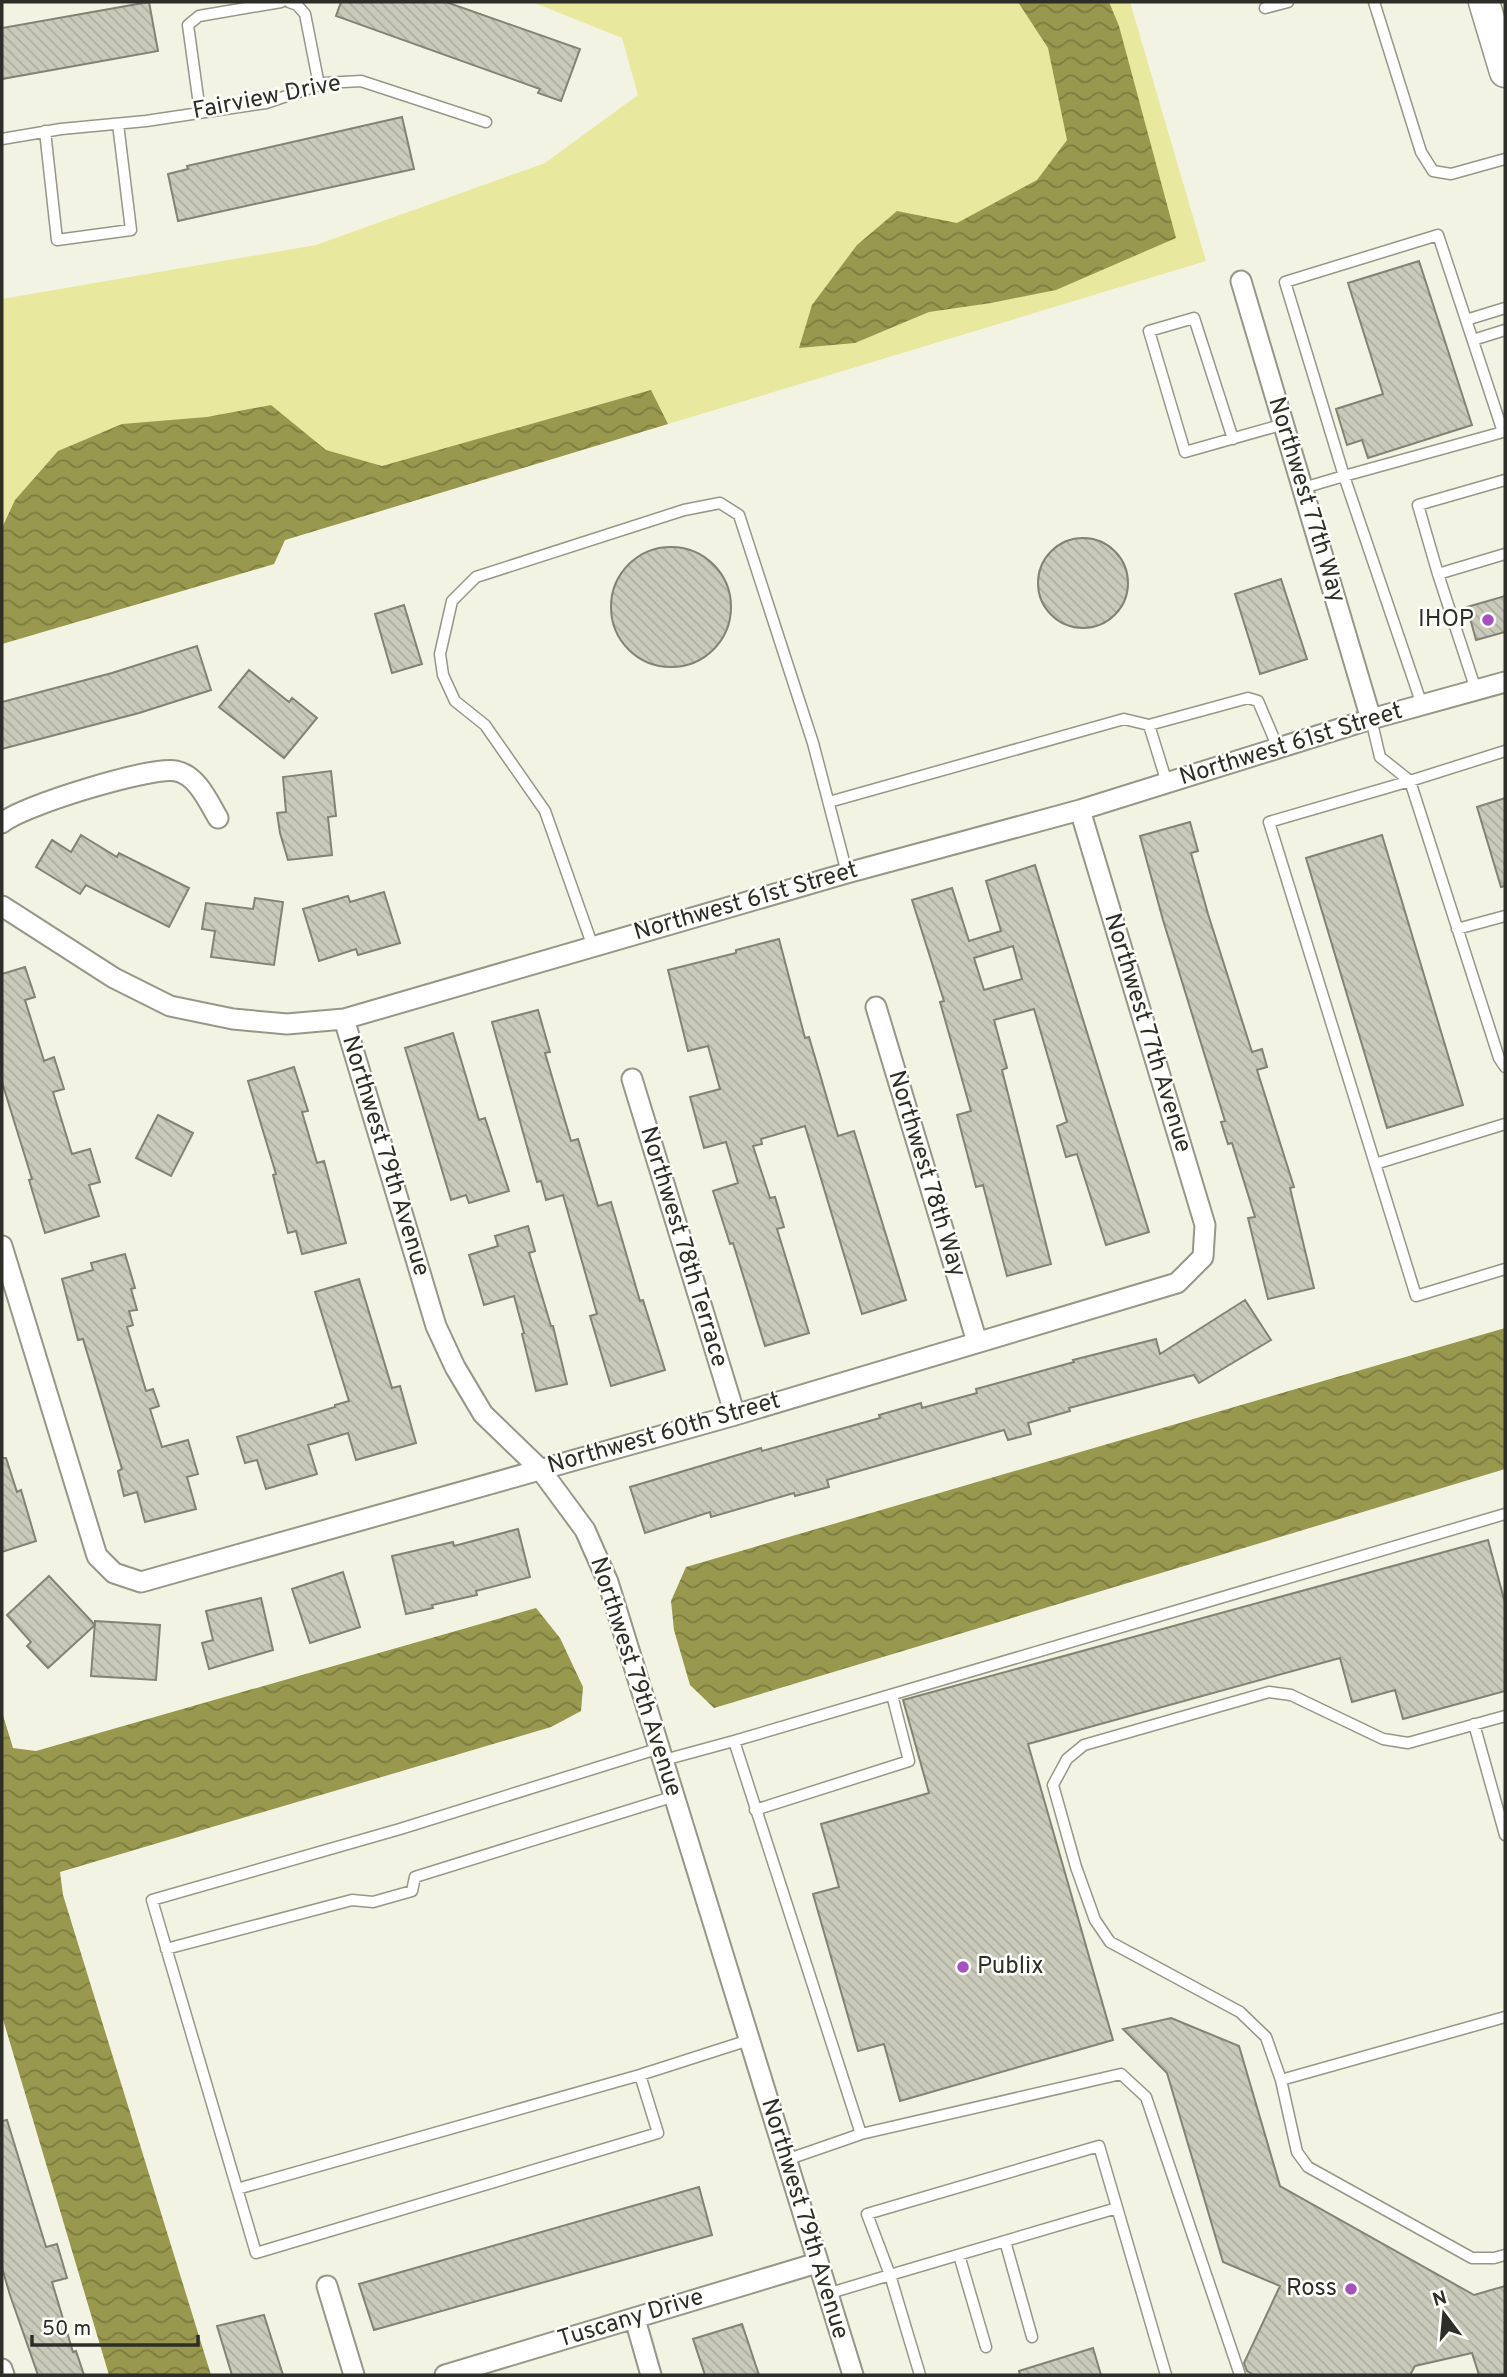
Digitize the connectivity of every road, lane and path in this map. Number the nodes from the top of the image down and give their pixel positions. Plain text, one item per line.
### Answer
1 (281, 2) edge
2 (289, 2) edge
3 (1288, 2) edge
4 (1374, 2) edge
5 (1483, 2) edge
6 (1265, 8) dead end
7 (1505, 72) edge
8 (319, 85) junction
9 (200, 111) junction
10 (486, 122) dead end
11 (118, 124) junction
12 (45, 131) junction
13 (2, 139) edge
14 (1505, 159) edge
15 (1241, 281) dead end
16 (1505, 308) edge
17 (1466, 320) junction
18 (1505, 330) edge
19 (1473, 340) junction
20 (1284, 424) junction
21 (1233, 439) junction
22 (1344, 477) junction
23 (1505, 480) edge
24 (1303, 488) junction
25 (1505, 554) edge
26 (1438, 573) junction
27 (1505, 682) edge
28 (1476, 690) junction
29 (1422, 705) junction
30 (1371, 719) junction
31 (1149, 725) junction
32 (1278, 748) junction
33 (1505, 751) edge
34 (1409, 781) junction
35 (1167, 783) junction
36 (829, 802) junction
37 (1080, 810) junction
38 (218, 818) dead end
39 (2, 823) edge
40 (847, 873) junction
41 (2, 906) edge
42 (1505, 916) edge
43 (1457, 929) junction
44 (593, 947) junction
45 (876, 1007) dead end
46 (344, 1019) junction
47 (1505, 1067) edge
48 (632, 1079) dead end
49 (1505, 1124) edge
50 (1376, 1164) junction
51 (2, 1245) edge
52 (1203, 1257) joint
53 (1505, 1269) edge
54 (977, 1342) junction
55 (735, 1415) junction
56 (540, 1469) junction
57 (1505, 1514) edge
58 (892, 1695) junction
59 (1505, 1716) edge
60 (1474, 1724) junction
61 (734, 1741) junction
62 (662, 1754) junction
63 (675, 1796) junction
64 (755, 1810) junction
65 (1505, 1835) edge
66 (166, 1949) junction
67 (1505, 2017) edge
68 (749, 2040) junction
69 (640, 2075) junction
70 (1281, 2080) junction
71 (861, 2134) junction
72 (786, 2160) junction
73 (237, 2189) junction
74 (1117, 2208) junction
75 (1005, 2241) junction
76 (960, 2255) junction
77 (1505, 2255) edge
78 (817, 2263) junction
79 (890, 2275) junction
80 (327, 2286) dead end
81 (827, 2294) junction
82 (635, 2319) junction
83 (1032, 2337) dead end
84 (986, 2347) dead end
85 (2, 2369) edge
86 (4, 2375) edge
87 (354, 2375) edge
88 (445, 2375) edge
89 (651, 2375) edge
90 (853, 2375) edge
91 (920, 2375) edge
92 (1166, 2375) edge
93 (1240, 2375) edge

1 - 9 lane
2 - 8 lane
3 - 6 lane
4 - 14 lane
5 - 7 main road
8 - 9 lane, Fairview Drive
8 - 10 lane, Fairview Drive
9 - 11 lane, Fairview Drive
11 - 12 lane, Fairview Drive
11 - 12 lane
12 - 13 lane, Fairview Drive
15 - 20 street, Northwest 77th Way
16 - 17 lane
17 - 19 lane
17 - 22 lane
18 - 19 lane
19 - 22 lane
20 - 21 lane
20 - 24 street, Northwest 77th Way
21 - 21 lane
22 - 24 lane
22 - 29 lane
23 - 26 lane
24 - 30 street, Northwest 77th Way
25 - 26 lane
26 - 28 lane
27 - 28 street, Northwest 61st Street
28 - 29 street, Northwest 61st Street
29 - 30 street, Northwest 61st Street
30 - 32 street, Northwest 61st Street
30 - 34 lane
31 - 32 lane
31 - 35 lane
31 - 36 lane
32 - 35 street, Northwest 61st Street
33 - 34 lane
34 - 43 lane
34 - 50 lane
35 - 37 street, Northwest 61st Street
36 - 40 lane
36 - 44 lane
37 - 40 street, Northwest 61st Street
37 - 52 street, Northwest 77th Avenue
38 - 39 street
40 - 44 street, Northwest 61st Street
41 - 46 street, Northwest 61st Street
42 - 43 lane
43 - 47 lane
44 - 46 street, Northwest 61st Street
45 - 54 street, Northwest 78th Way
46 - 56 street, Northwest 79th Avenue
48 - 55 street, Northwest 78th Terrace
49 - 50 lane
50 - 53 lane
51 - 56 street, Northwest 60th Street
52 - 54 street, Northwest 60th Street
54 - 55 street, Northwest 60th Street
55 - 56 street, Northwest 60th Street
56 - 62 street, Northwest 79th Avenue
57 - 58 lane
58 - 61 lane
58 - 64 lane
59 - 60 lane
60 - 65 lane
60 - 70 lane
61 - 62 lane
61 - 64 lane
62 - 63 street, Northwest 79th Avenue
62 - 66 lane
63 - 66 lane
63 - 68 street, Northwest 79th Avenue
64 - 71 lane
66 - 73 lane
67 - 70 lane
68 - 69 lane
68 - 72 street, Northwest 79th Avenue
69 - 73 lane
69 - 73 lane
70 - 77 lane
71 - 72 lane
71 - 93 lane
72 - 78 street, Northwest 79th Avenue
74 - 75 lane
74 - 79 lane
74 - 92 lane
75 - 76 lane
75 - 83 lane
76 - 79 lane
76 - 84 lane
78 - 81 street, Northwest 79th Avenue
78 - 82 street, Tuscany Drive
79 - 81 lane
79 - 91 lane
80 - 87 street
81 - 90 street, Northwest 79th Avenue
82 - 88 street, Tuscany Drive
82 - 89 street
85 - 86 street

